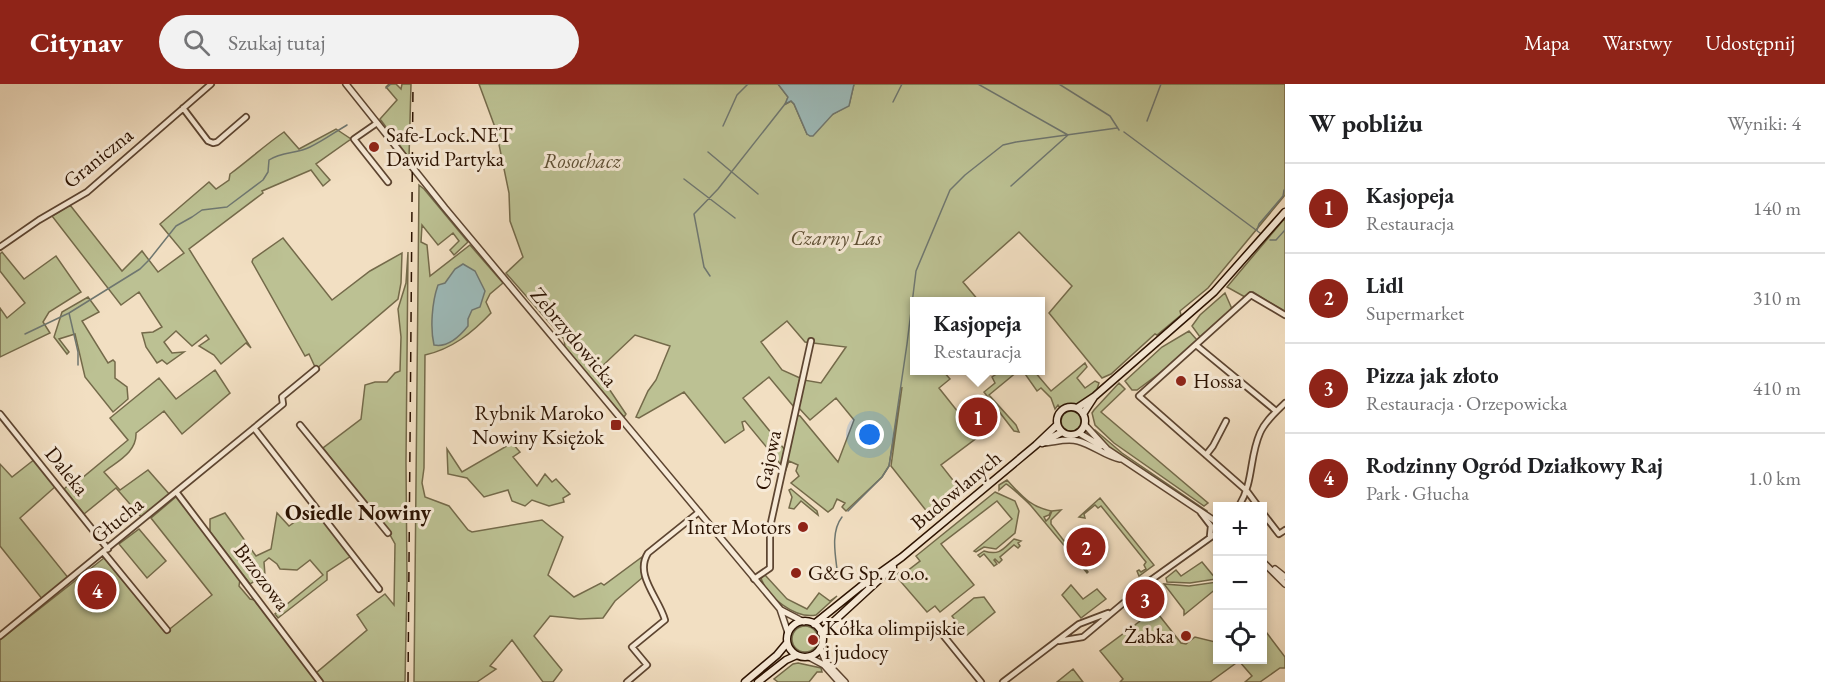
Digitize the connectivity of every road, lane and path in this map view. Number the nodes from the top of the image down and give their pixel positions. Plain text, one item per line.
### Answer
1 (211, 84) edge
2 (346, 84) edge
3 (183, 108) junction
4 (246, 117) dead end
5 (377, 123) junction
6 (388, 182) dead end
7 (1285, 212) edge
8 (0, 247) edge
9 (1285, 315) edge
10 (811, 340) dead end
11 (1196, 345) junction
12 (316, 369) dead end
13 (1095, 396) junction
14 (1285, 404) edge
15 (1077, 408) junction
16 (1276, 411) junction
17 (0, 414) edge
18 (1083, 414) junction
19 (1226, 421) dead end
20 (300, 425) dead end
21 (1058, 425) junction
22 (1085, 425) junction
23 (254, 428) junction
24 (1062, 432) junction
25 (1079, 433) junction
26 (1039, 444) junction
27 (1107, 449) junction
28 (1206, 455) junction
29 (1122, 459) junction
30 (1247, 491) junction
31 (177, 493) junction
32 (1242, 502) edge
33 (1255, 502) edge
34 (1199, 511) junction
35 (699, 512) junction
36 (1267, 518) edge
37 (1213, 520) edge
38 (1285, 530) edge
39 (388, 533) dead end
40 (1213, 535) edge
41 (1210, 537) junction
42 (106, 551) junction
43 (902, 557) junction
44 (1267, 563) edge
45 (1267, 564) edge
46 (1285, 577) edge
47 (754, 579) junction
48 (1285, 584) edge
49 (379, 589) dead end
50 (780, 609) junction
51 (1111, 612) junction
52 (1096, 617) junction
53 (804, 622) junction
54 (1100, 622) junction
55 (814, 624) junction
56 (1073, 628) junction
57 (166, 630) dead end
58 (788, 633) junction
59 (821, 633) junction
60 (943, 635) dead end
61 (0, 636) edge
62 (1077, 638) junction
63 (1059, 641) junction
64 (787, 643) junction
65 (820, 648) junction
66 (797, 655) junction
67 (809, 657) junction
68 (320, 682) edge
69 (627, 682) edge
70 (745, 682) edge
71 (758, 682) edge
72 (839, 682) edge
73 (845, 682) edge
74 (981, 682) edge
75 (1004, 682) edge

1 - 3 street, Graniczna
2 - 5 street, Zebrzydowicka
3 - 4 street
3 - 8 street, Graniczna
5 - 6 street
5 - 35 street, Zebrzydowicka
7 - 13 main road
9 - 11 street
10 - 47 street, Gajowa
11 - 16 street
11 - 28 street
12 - 23 street, Głucha
13 - 15 main road
13 - 18 main road
14 - 16 street
15 - 18 main road
15 - 21 main road
16 - 30 street
17 - 42 street, Daleka
18 - 22 main road
19 - 28 street
20 - 39 street
21 - 24 main road
21 - 26 main road, Budowlanych
22 - 25 main road
22 - 27 street
23 - 31 street, Głucha
23 - 49 street
24 - 25 main road
24 - 26 main road
25 - 27 street
26 - 29 street
26 - 43 main road, Budowlanych
27 - 29 street
28 - 30 street
29 - 34 street
30 - 32 street
30 - 33 street
31 - 42 street, Głucha
31 - 68 street, Brzozowa
34 - 37 street
34 - 41 street
35 - 47 street, Zebrzydowicka
35 - 69 street
36 - 38 street
40 - 41 street
41 - 51 street
42 - 57 street, Daleka
42 - 61 street, Głucha
43 - 55 main road, Budowlanych
43 - 59 main road, Budowlanych
44 - 46 street
45 - 48 street
47 - 50 street, Zebrzydowicka
50 - 53 street, Zebrzydowicka
50 - 58 street, Zebrzydowicka
51 - 52 street
51 - 54 street
52 - 54 street
52 - 56 street
53 - 55 main road
53 - 58 main road
54 - 62 street
55 - 59 main road
56 - 62 street
56 - 63 street
58 - 64 main road
59 - 65 main road
60 - 74 street
62 - 63 street
63 - 75 street
64 - 66 main road
64 - 70 main road
65 - 67 main road
65 - 73 street
66 - 67 main road
66 - 71 main road
67 - 72 street

